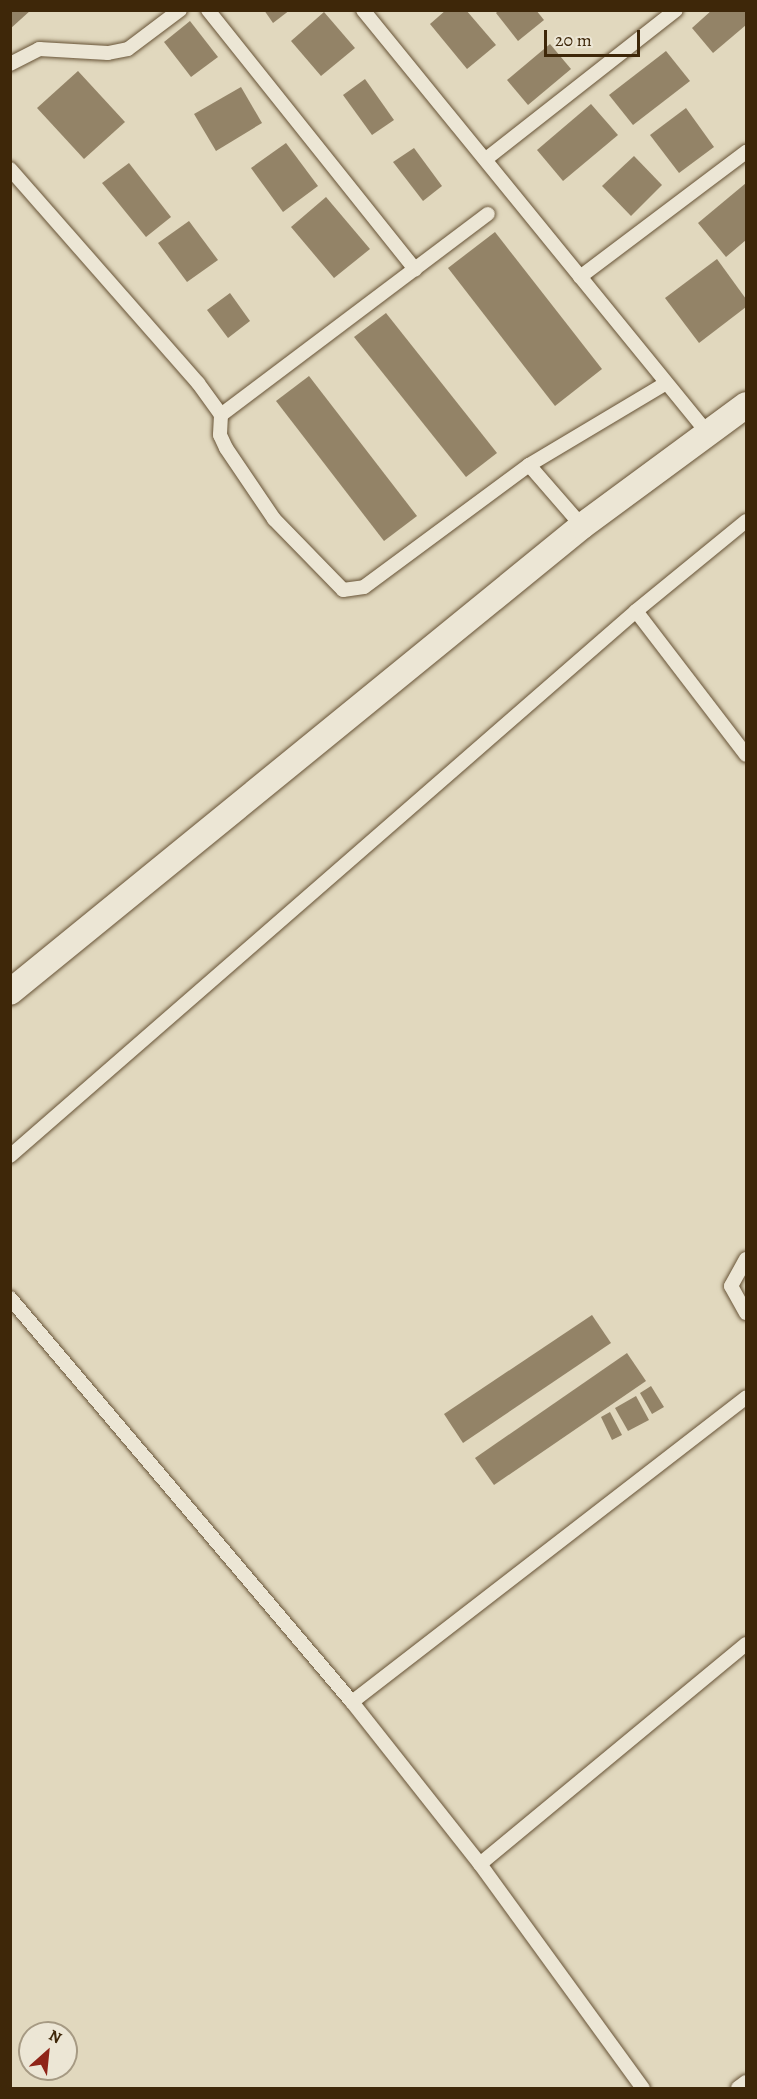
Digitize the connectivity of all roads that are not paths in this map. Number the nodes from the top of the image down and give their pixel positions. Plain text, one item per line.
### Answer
1 (180, 10) edge
2 (208, 10) edge
3 (363, 10) edge
4 (676, 10) edge
5 (10, 64) edge
6 (747, 152) edge
7 (486, 159) junction
8 (10, 169) edge
9 (488, 214) dead end
10 (415, 269) junction
11 (580, 277) junction
12 (665, 384) junction
13 (747, 405) edge
14 (221, 415) junction
15 (710, 436) junction
16 (530, 465) junction
17 (747, 521) edge
18 (582, 526) junction
19 (636, 611) junction
20 (747, 755) edge
21 (10, 992) edge
22 (10, 1156) edge
23 (747, 1259) edge
24 (10, 1298) edge
25 (747, 1313) edge
26 (747, 1397) edge
27 (747, 1644) edge
28 (352, 1702) junction
29 (480, 1864) junction
30 (747, 2082) edge
31 (643, 2088) edge
32 (738, 2088) edge

1 - 5 lane
2 - 10 lane
3 - 7 lane
4 - 7 lane
6 - 11 lane
7 - 11 lane
8 - 14 lane
9 - 10 lane
10 - 14 lane
11 - 12 lane
12 - 15 lane
12 - 16 lane
13 - 15 street
14 - 16 lane
15 - 18 street
16 - 18 lane
17 - 19 lane
18 - 21 street
19 - 20 lane
19 - 22 lane
23 - 25 lane
24 - 28 lane
26 - 28 lane
27 - 29 lane
28 - 29 lane
29 - 31 lane
30 - 32 lane

